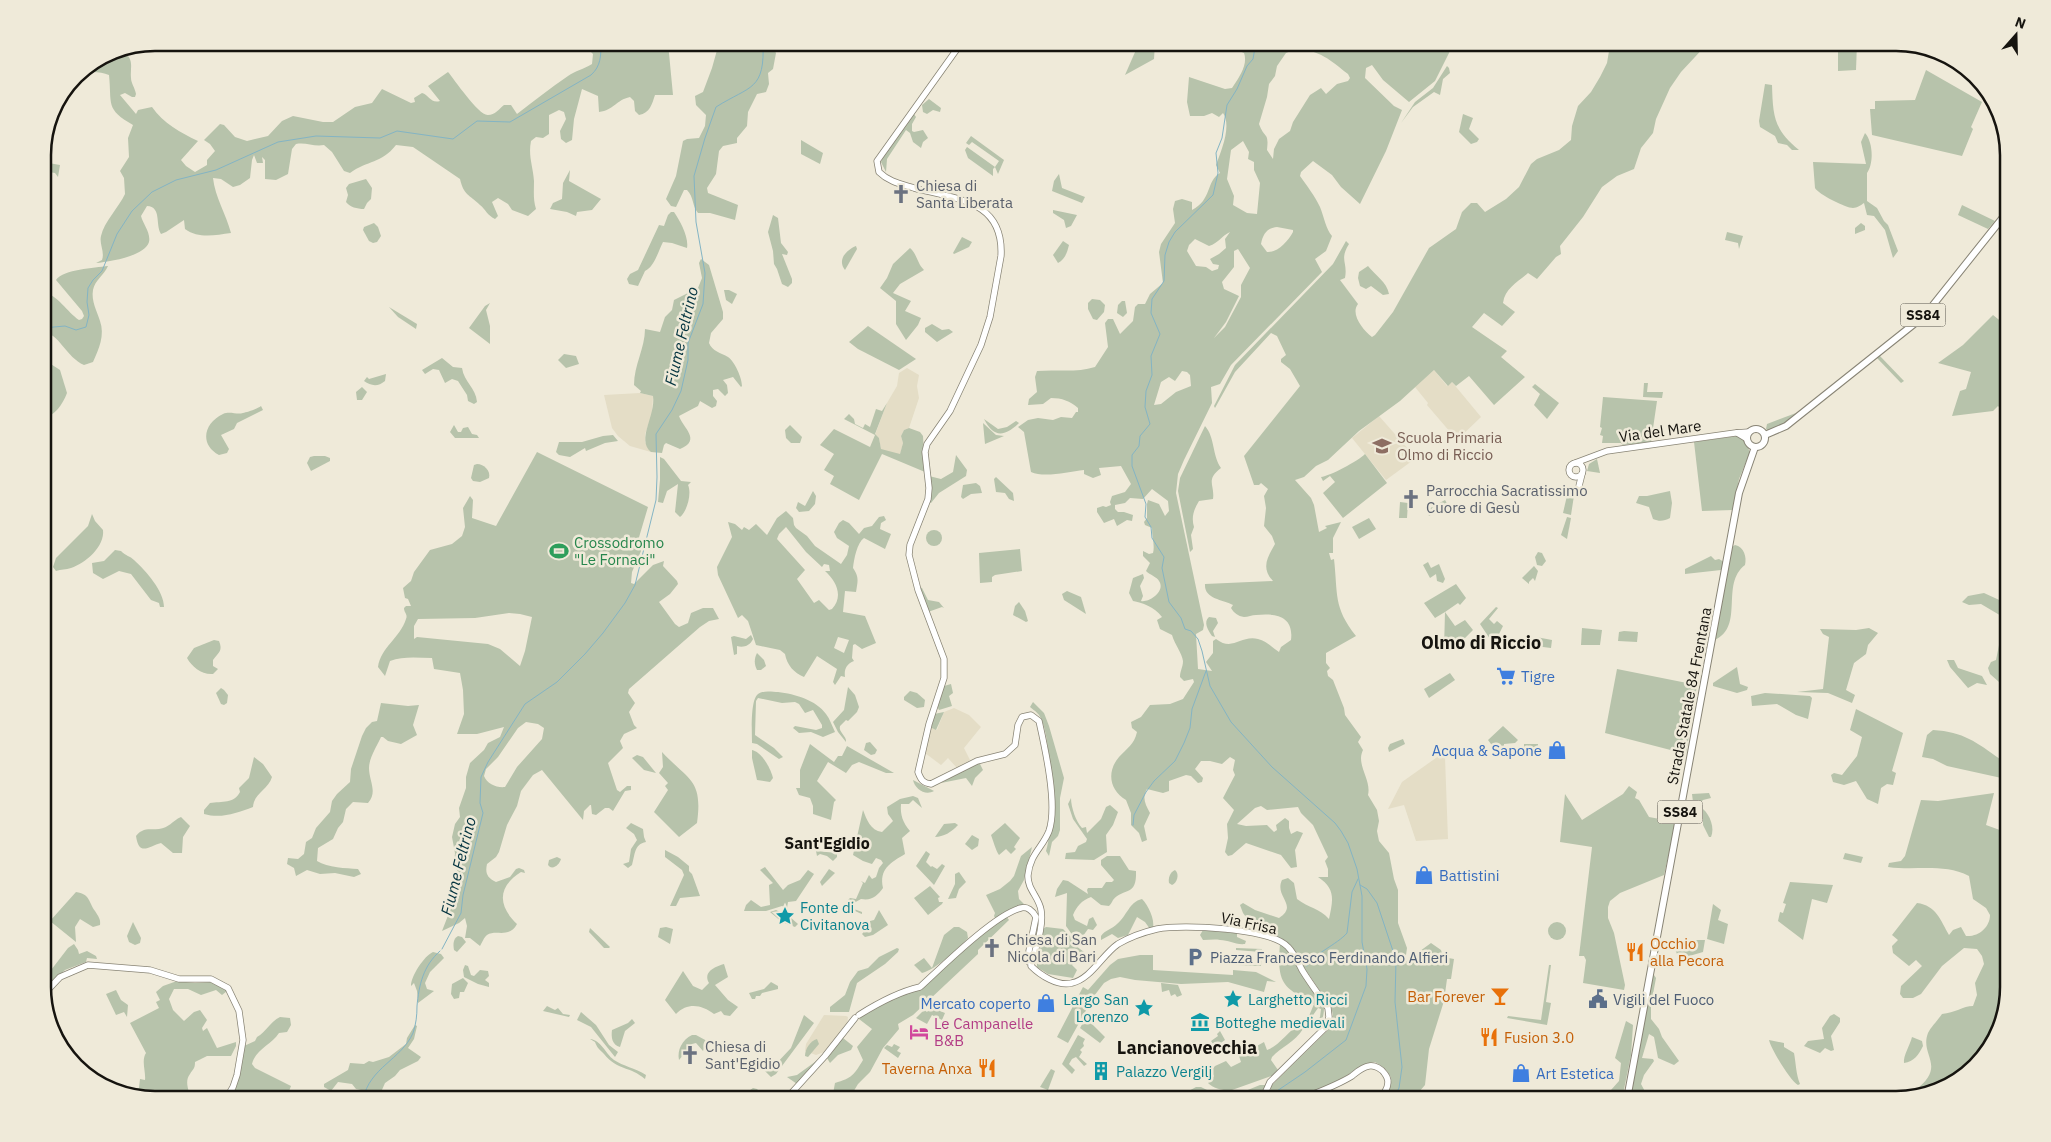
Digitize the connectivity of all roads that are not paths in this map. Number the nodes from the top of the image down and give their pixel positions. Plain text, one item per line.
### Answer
1 (956, 51) edge
2 (2000, 221) edge
3 (1765, 435) junction
4 (1748, 436) junction
5 (1755, 447) junction
6 (1591, 458) junction
7 (1575, 463) junction
8 (1583, 473) junction
9 (1577, 494) dead end
10 (1029, 962) dead end
11 (51, 987) edge
12 (231, 1091) edge
13 (794, 1091) edge
14 (1266, 1091) edge
15 (1322, 1091) edge
16 (1385, 1091) edge
17 (1628, 1091) edge

1 - 14 street, Via Frisa
2 - 3 main road, SS84
3 - 4 main road
3 - 5 main road
4 - 5 main road
4 - 6 street, Via del Mare
5 - 17 main road, Strada Statale 84 Frentana / SS84
6 - 7 street, Via del Mare
6 - 8 street
7 - 8 street
7 - 8 street
8 - 9 street
10 - 13 street
11 - 12 street
15 - 16 street

